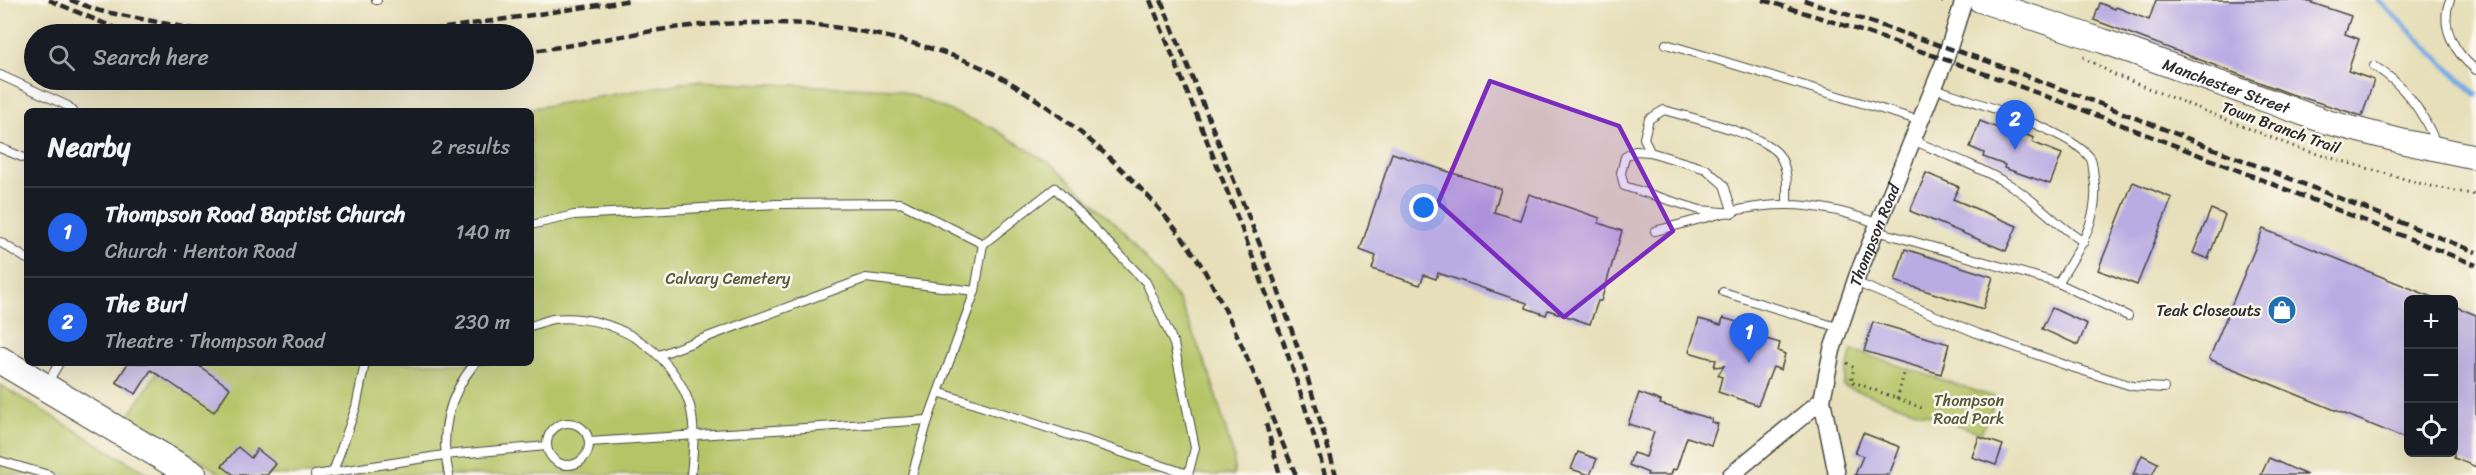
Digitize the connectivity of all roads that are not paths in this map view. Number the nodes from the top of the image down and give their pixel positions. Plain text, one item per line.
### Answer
1 (1964, 0) edge
2 (1980, 0) edge
3 (2450, 0) edge
4 (1666, 44) dead end
5 (2373, 66) dead end
6 (2476, 70) edge
7 (0, 75) edge
8 (24, 86) edge
9 (1934, 88) junction
10 (33, 90) edge
11 (70, 108) edge
12 (1921, 121) junction
13 (1912, 140) junction
14 (0, 148) edge
15 (2438, 149) junction
16 (1650, 152) junction
17 (2476, 157) edge
18 (24, 158) edge
19 (1787, 205) junction
20 (1733, 213) junction
21 (534, 224) edge
22 (1878, 227) junction
23 (1655, 231) dead end
24 (0, 242) edge
25 (2084, 242) junction
26 (983, 244) junction
27 (24, 257) edge
28 (1856, 282) junction
29 (2058, 283) junction
30 (975, 291) junction
31 (1723, 292) dead end
32 (2128, 316) dead end
33 (534, 325) edge
34 (1840, 328) junction
35 (659, 355) junction
36 (0, 360) edge
37 (57, 366) edge
38 (364, 366) edge
39 (472, 366) edge
40 (45, 387) junction
41 (2164, 388) dead end
42 (938, 392) junction
43 (1822, 400) junction
44 (927, 420) junction
45 (695, 435) junction
46 (589, 442) junction
47 (547, 446) junction
48 (444, 455) junction
49 (0, 461) edge
50 (333, 472) junction
51 (48, 475) edge
52 (193, 475) edge
53 (315, 475) edge
54 (449, 475) edge
55 (691, 475) edge
56 (912, 475) edge
57 (1188, 475) edge
58 (1731, 475) edge
59 (1837, 475) edge

1 - 9 street, Thompson Road
2 - 15 main road, Manchester Street
3 - 6 lane
4 - 12 lane
5 - 15 lane
7 - 8 lane
9 - 12 street, Thompson Road
9 - 25 lane
10 - 11 lane
12 - 13 street, Thompson Road
13 - 22 street, Thompson Road
13 - 25 lane
14 - 18 lane
15 - 17 main road, Manchester Street
16 - 19 lane
16 - 20 lane
16 - 20 lane
19 - 20 lane
19 - 22 lane
20 - 23 lane
21 - 26 lane
22 - 28 street, Thompson Road
22 - 29 lane
24 - 27 lane
25 - 29 lane
26 - 30 lane
26 - 57 lane
28 - 34 street, Thompson Road
28 - 41 lane
29 - 32 lane
30 - 35 lane
30 - 42 lane
31 - 34 lane
33 - 35 lane
34 - 43 street, Thompson Road
35 - 45 lane
36 - 40 main road
37 - 40 lane
38 - 50 lane
39 - 48 lane
40 - 52 main road
42 - 44 lane
42 - 57 lane
43 - 58 street
43 - 59 street, Thompson Road
44 - 45 lane
44 - 56 lane
45 - 46 lane
45 - 55 lane
46 - 47 lane
46 - 47 lane
47 - 48 lane
48 - 50 lane
48 - 54 lane
49 - 51 lane
50 - 53 lane

